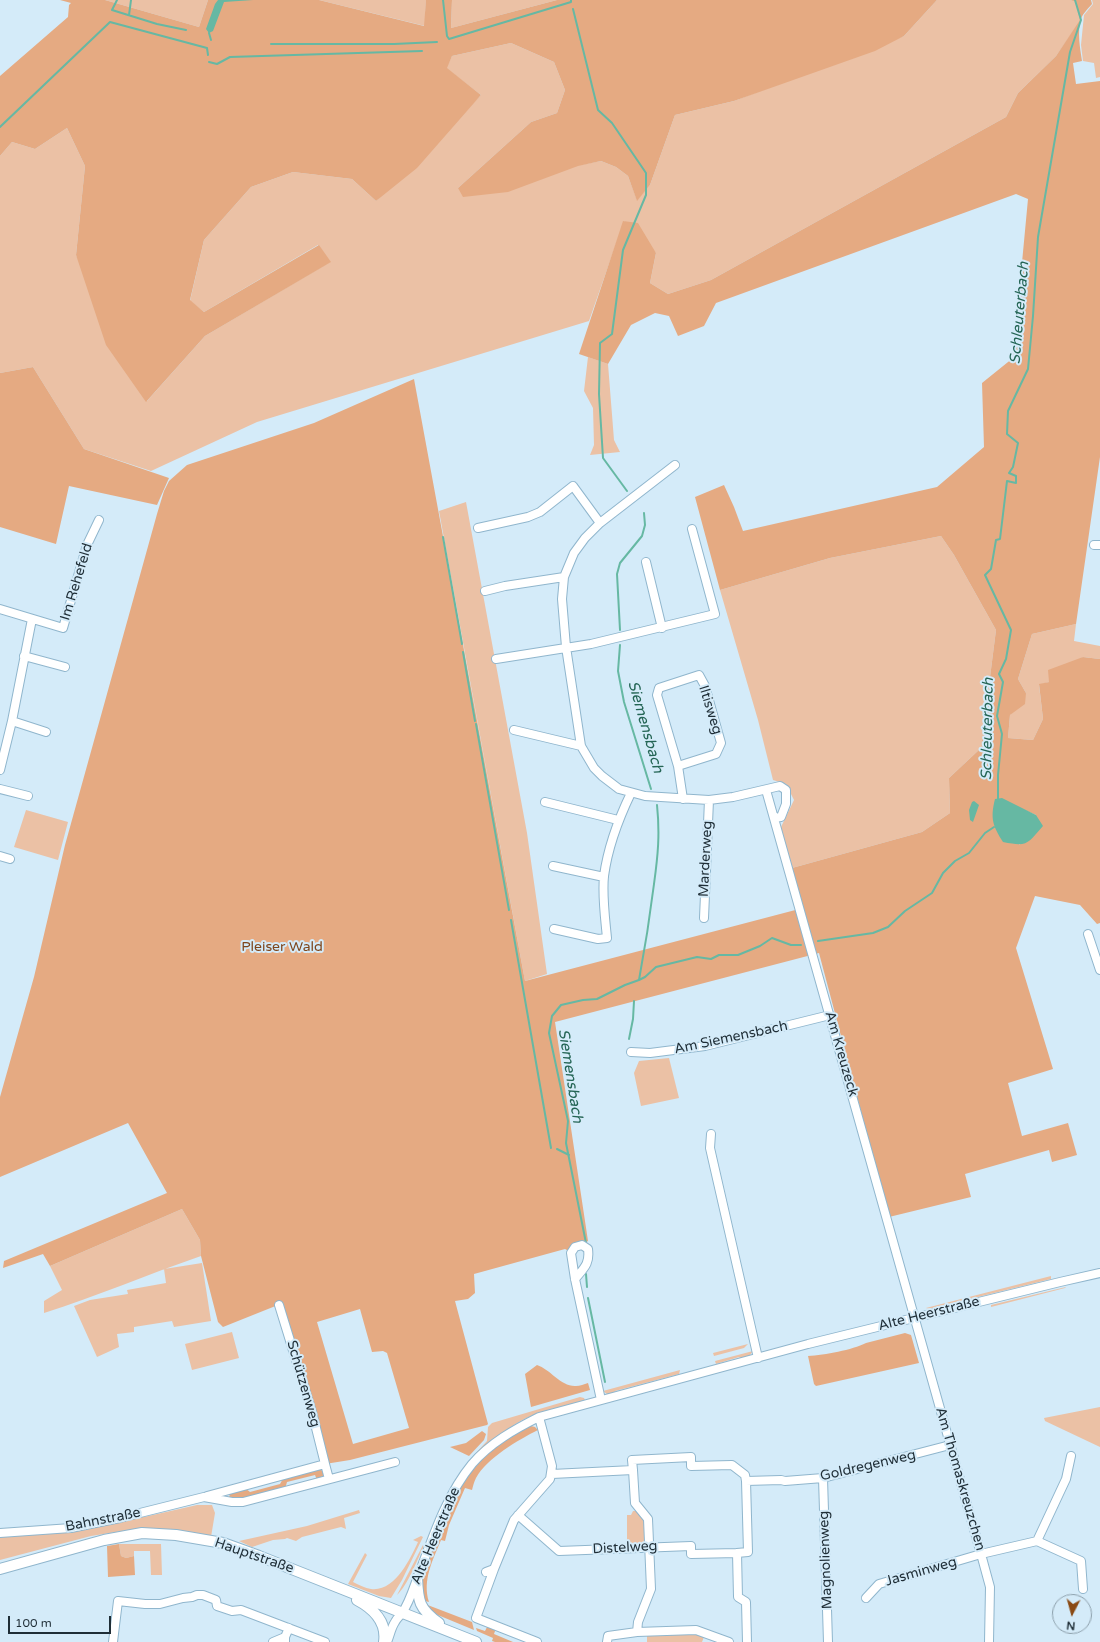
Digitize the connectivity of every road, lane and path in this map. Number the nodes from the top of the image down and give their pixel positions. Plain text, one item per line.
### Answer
1 (675, 465) dead end
2 (99, 520) dead end
3 (600, 523) junction
4 (478, 528) dead end
5 (692, 530) dead end
6 (646, 562) dead end
7 (564, 576) junction
8 (485, 591) dead end
9 (0, 609) edge
10 (32, 619) junction
11 (662, 628) junction
12 (566, 647) junction
13 (24, 656) junction
14 (496, 660) dead end
15 (65, 667) dead end
16 (12, 721) junction
17 (514, 730) dead end
18 (46, 732) dead end
19 (581, 746) junction
20 (678, 766) junction
21 (0, 770) edge
22 (0, 789) edge
23 (766, 790) junction
24 (631, 793) junction
25 (28, 796) dead end
26 (683, 799) junction
27 (709, 800) junction
28 (545, 802) dead end
29 (774, 818) junction
30 (618, 820) junction
31 (0, 856) edge
32 (10, 859) dead end
33 (553, 866) dead end
34 (604, 877) junction
35 (704, 918) dead end
36 (554, 929) dead end
37 (1088, 934) dead end
38 (1100, 970) edge
39 (830, 1015) junction
40 (631, 1052) dead end
41 (711, 1134) dead end
42 (1100, 1273) edge
43 (575, 1278) dead end
44 (279, 1305) dead end
45 (914, 1318) junction
46 (758, 1358) junction
47 (601, 1400) junction
48 (539, 1417) junction
49 (950, 1445) junction
50 (1071, 1456) dead end
51 (395, 1462) dead end
52 (325, 1464) junction
53 (633, 1470) junction
54 (552, 1474) junction
55 (823, 1478) junction
56 (329, 1479) junction
57 (746, 1481) junction
58 (204, 1496) junction
59 (518, 1515) junction
60 (0, 1533) edge
61 (1037, 1541) junction
62 (649, 1547) junction
63 (737, 1553) junction
64 (981, 1554) junction
65 (0, 1570) edge
66 (417, 1578) junction
67 (316, 1579) junction
68 (1083, 1589) dead end
69 (866, 1598) dead end
70 (402, 1613) junction
71 (289, 1628) junction
72 (452, 1632) junction
73 (637, 1632) junction
74 (285, 1639) edge
75 (113, 1642) edge
76 (273, 1642) edge
77 (325, 1642) edge
78 (384, 1642) edge
79 (388, 1642) edge
80 (476, 1642) edge
81 (537, 1642) edge
82 (607, 1642) edge
83 (729, 1642) edge
84 (747, 1642) edge
85 (828, 1642) edge
86 (989, 1642) edge

1 - 3 street
2 - 10 street, Im Rehefeld
3 - 4 street
3 - 7 street
5 - 11 street
6 - 11 street
7 - 8 street
7 - 12 street
9 - 10 street, Im Rehefeld
10 - 13 street
11 - 12 street
12 - 14 street
12 - 19 street
13 - 15 street
13 - 16 street
16 - 18 street
16 - 21 street
17 - 19 street
19 - 24 street
20 - 20 street, Iltisweg
20 - 26 street, Iltisweg
22 - 25 street
23 - 27 street
23 - 29 street, Am Kreuzeck
23 - 29 street
24 - 26 street
24 - 30 street
26 - 27 street
27 - 35 street, Marderweg
28 - 30 street
29 - 39 street, Am Kreuzeck
30 - 34 street
31 - 32 street
33 - 34 street
34 - 36 street
37 - 38 street
39 - 40 street, Am Siemensbach
39 - 45 street, Am Kreuzeck
41 - 46 street
42 - 45 street, Alte Heerstraße
43 - 47 street
44 - 52 street, Schützenweg
45 - 46 street, Alte Heerstraße
45 - 49 street, Am Thomaskreuzchen
46 - 47 street, Alte Heerstraße
47 - 48 street, Alte Heerstraße
48 - 54 street
48 - 66 street, Alte Heerstraße
49 - 55 street, Goldregenweg
49 - 64 street, Am Thomaskreuzchen
50 - 61 street
51 - 56 street, Bahnstraße
52 - 56 street
52 - 58 street, Bahnstraße
53 - 54 street
53 - 57 street
53 - 62 street
54 - 59 street
55 - 57 street, Goldregenweg
55 - 85 street, Magnolienweg
56 - 58 street, Bahnstraße
57 - 63 street
58 - 60 street, Bahnstraße
59 - 62 street, Distelweg
59 - 81 street
61 - 64 street, Jasminweg
61 - 68 street
62 - 63 street, Distelweg
62 - 73 street
63 - 84 street
64 - 69 street, Jasminweg
64 - 86 street, Am Thomaskreuzchen
65 - 67 main road, Hauptstraße
66 - 70 street, Alte Heerstraße
66 - 72 main road
67 - 70 main road, Hauptstraße
67 - 78 main road
70 - 72 main road, Hauptstraße
70 - 79 street, Alte Heerstraße
71 - 74 street
71 - 75 street
71 - 77 street
72 - 80 main road, Hauptstraße
73 - 82 street
73 - 83 street
74 - 76 street

